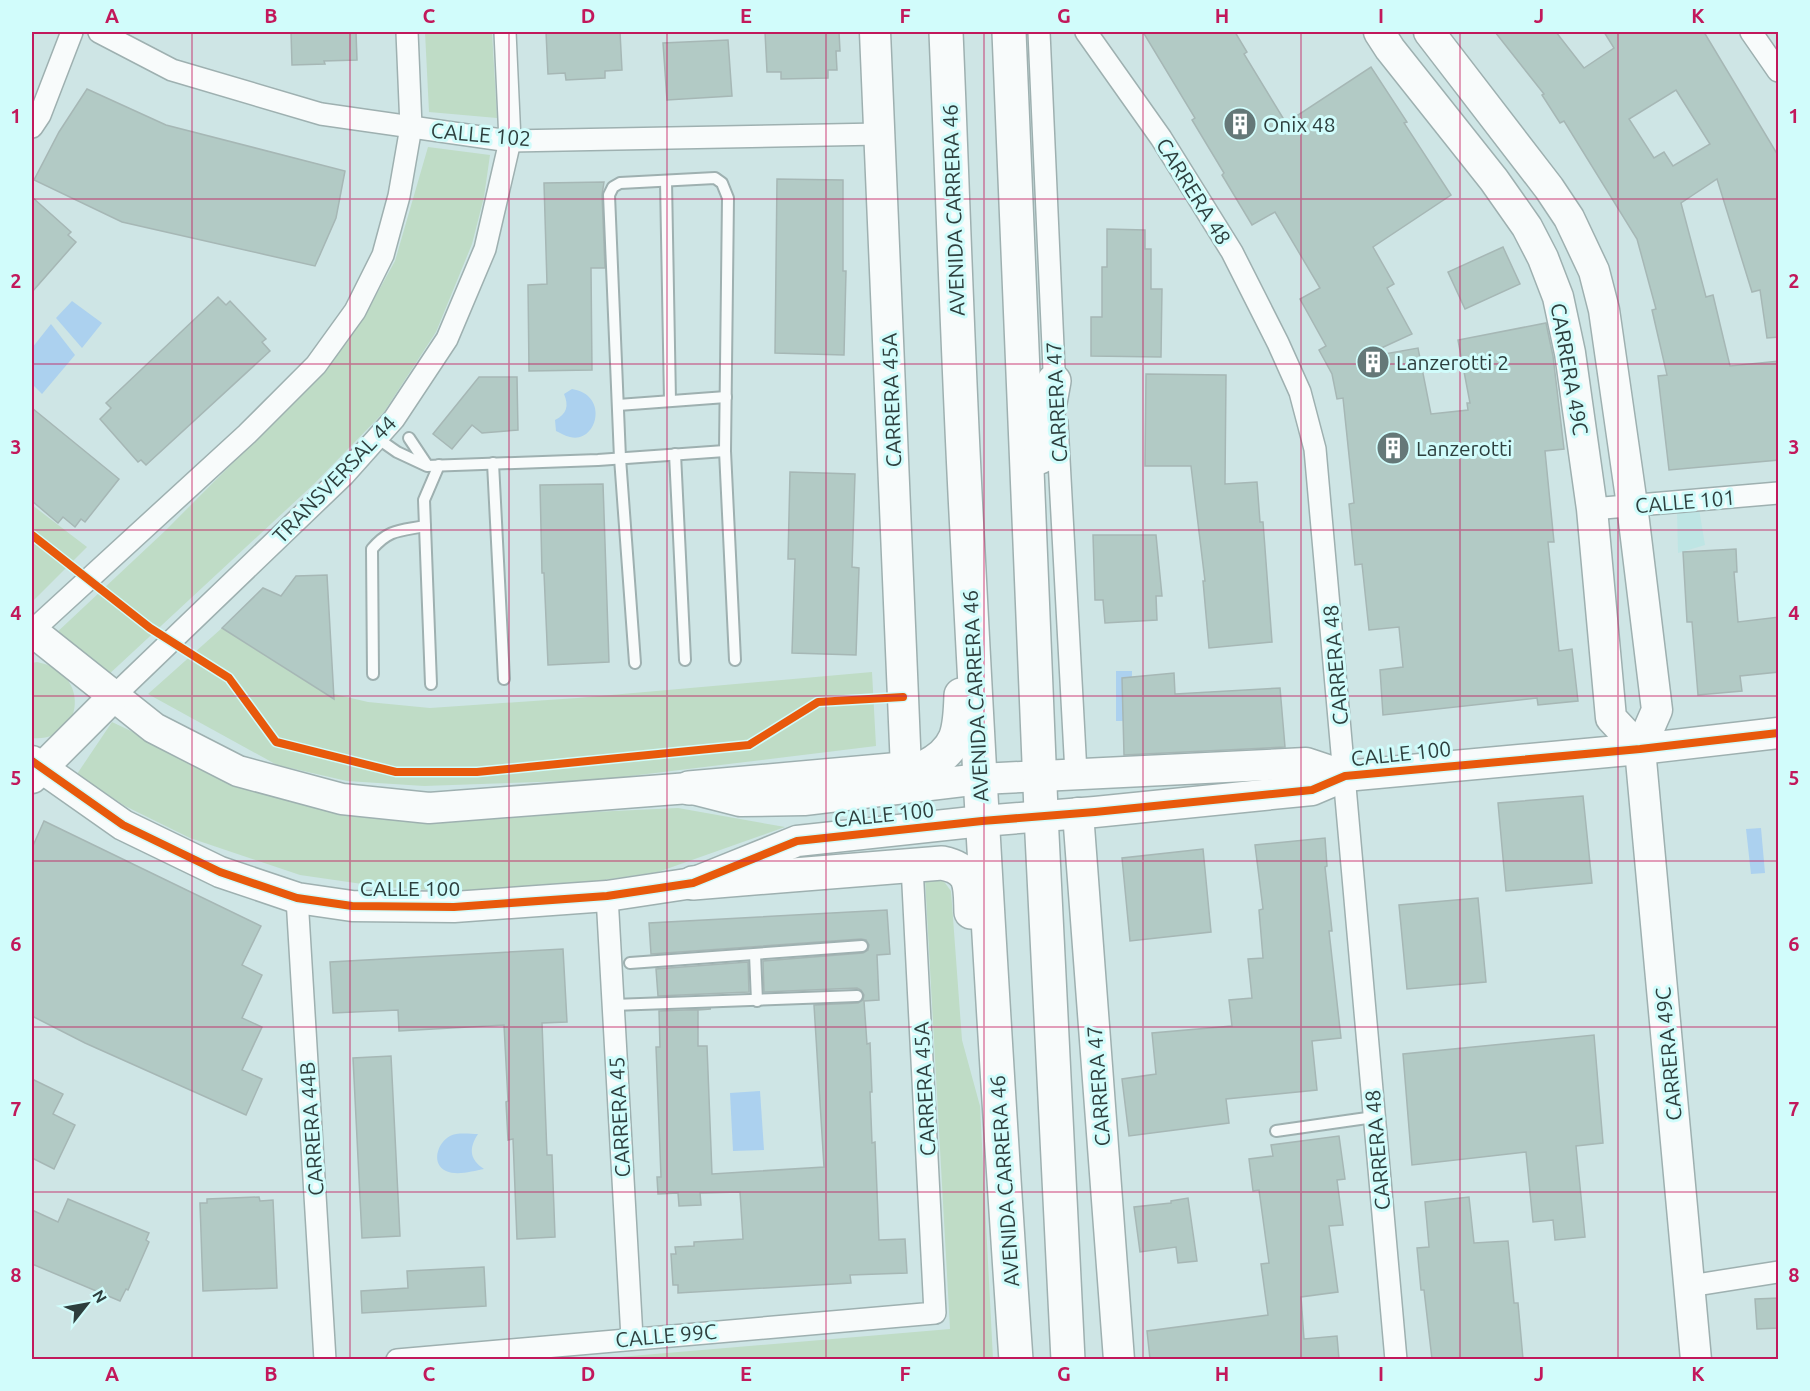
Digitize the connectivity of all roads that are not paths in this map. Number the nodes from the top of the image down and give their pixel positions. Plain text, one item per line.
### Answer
1 (72, 32) edge
2 (99, 32) edge
3 (407, 32) edge
4 (505, 32) edge
5 (875, 32) edge
6 (946, 32) edge
7 (1009, 32) edge
8 (1039, 32) edge
9 (1086, 32) edge
10 (1379, 32) edge
11 (1429, 32) edge
12 (1751, 32) edge
13 (1779, 71) edge
14 (32, 127) edge
15 (411, 127) junction
16 (880, 134) junction
17 (510, 141) junction
18 (666, 180) junction
19 (1054, 381) junction
20 (726, 397) junction
21 (670, 401) junction
22 (618, 405) junction
23 (377, 438) junction
24 (410, 438) dead end
25 (725, 451) junction
26 (675, 454) junction
27 (620, 458) junction
28 (493, 463) junction
29 (433, 465) junction
30 (1779, 493) edge
31 (1632, 505) junction
32 (1592, 509) junction
33 (1029, 512) junction
34 (425, 526) junction
35 (966, 530) junction
36 (32, 631) edge
37 (685, 660) dead end
38 (735, 660) dead end
39 (635, 663) dead end
40 (373, 674) dead end
41 (504, 679) dead end
42 (431, 684) dead end
43 (114, 696) junction
44 (1779, 734) edge
45 (1640, 749) junction
46 (906, 769) junction
47 (35, 770) edge
48 (1076, 773) junction
49 (1040, 775) junction
50 (1345, 776) junction
51 (980, 778) junction
52 (688, 788) junction
53 (1078, 813) junction
54 (1041, 817) junction
55 (982, 821) junction
56 (912, 866) junction
57 (693, 883) junction
58 (607, 896) junction
59 (297, 898) junction
60 (862, 946) dead end
61 (756, 954) junction
62 (630, 963) dead end
63 (857, 996) dead end
64 (757, 1001) junction
65 (613, 1005) junction
66 (998, 1095) junction
67 (1374, 1117) junction
68 (1276, 1131) dead end
69 (1779, 1272) edge
70 (1690, 1287) junction
71 (935, 1313) joint
72 (632, 1338) junction
73 (325, 1359) edge
74 (397, 1359) edge
75 (1016, 1359) edge
76 (1068, 1359) edge
77 (1119, 1359) edge
78 (1396, 1359) edge
79 (1696, 1359) edge

1 - 14 street
2 - 15 street, CALLE 102
3 - 15 street
4 - 17 street, TRANSVERSAL 44
5 - 16 street, CARRERA 45A
6 - 35 main road, AVENIDA CARRERA 46
7 - 33 main road
8 - 19 street, CARRERA 47
9 - 50 street, CARRERA 48
10 - 32 street, CARRERA 49C
11 - 31 street, CARRERA 49C
12 - 13 street
15 - 17 street, CALLE 102
15 - 36 street
16 - 17 street, CALLE 102
16 - 46 street, CARRERA 45A
17 - 23 street, TRANSVERSAL 44
18 - 20 lane
18 - 21 lane
18 - 22 lane
19 - 33 main road
19 - 48 street, CARRERA 47
20 - 21 lane
20 - 25 lane
21 - 22 lane
22 - 27 lane
23 - 29 lane
23 - 43 street, TRANSVERSAL 44
24 - 29 lane
25 - 26 lane
25 - 38 lane
26 - 27 lane
26 - 37 lane
27 - 28 lane
27 - 39 lane
28 - 29 lane
28 - 41 lane
29 - 34 lane
30 - 31 street, CALLE 101
31 - 32 street, CALLE 101
31 - 45 street, CARRERA 49C
32 - 45 street, CARRERA 49C
33 - 49 main road
34 - 40 lane
34 - 42 lane
35 - 46 main road
35 - 51 main road, AVENIDA CARRERA 46
36 - 43 street, CALLE 100
43 - 47 street, TRANSVERSAL 44
43 - 52 street, CALLE 100
44 - 45 street, CALLE 100
45 - 50 street, CALLE 100
45 - 70 street, CARRERA 49C
46 - 52 main road
47 - 59 street, CALLE 100
48 - 49 street, CALLE 100
48 - 50 street, CALLE 100
49 - 51 street, CALLE 100
49 - 54 main road
50 - 53 street, CALLE 100
50 - 67 street, CARRERA 48
51 - 52 street, CALLE 100
51 - 55 main road, AVENIDA CARRERA 46
53 - 54 street, CALLE 100
53 - 77 street, CARRERA 47
54 - 55 street, CALLE 100
54 - 76 main road
55 - 57 street, CALLE 100
55 - 66 main road, AVENIDA CARRERA 46
56 - 57 main road
56 - 66 main road
56 - 71 street, CARRERA 45A
57 - 58 street, CALLE 100
58 - 59 street, CALLE 100
58 - 65 street, CARRERA 45
59 - 73 street, CARRERA 44B
60 - 61 lane
61 - 62 lane
61 - 64 lane
63 - 64 lane
64 - 65 lane
65 - 72 street, CARRERA 45
66 - 75 main road, AVENIDA CARRERA 46
67 - 68 lane
67 - 78 street, CARRERA 48
69 - 70 street
70 - 79 street, CARRERA 49C
71 - 72 street, CALLE 99C
72 - 74 street, CALLE 99C

